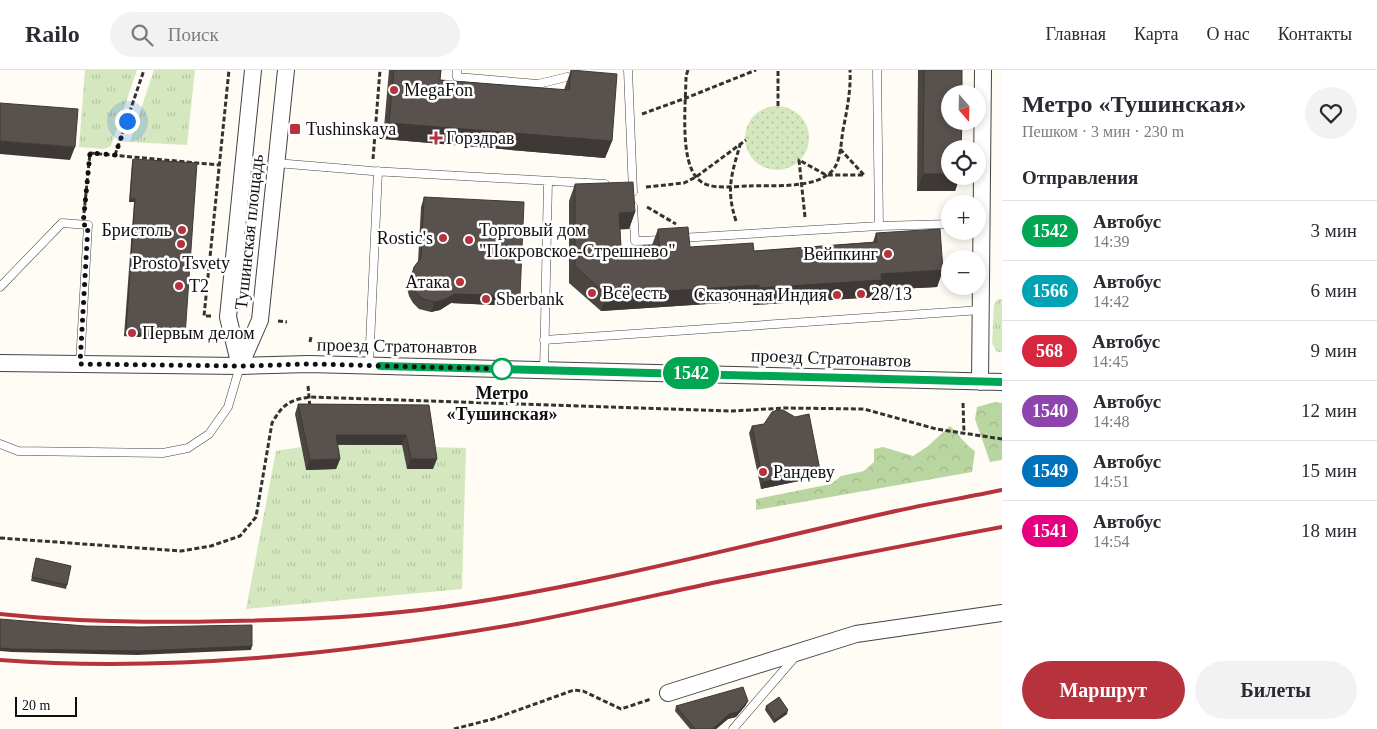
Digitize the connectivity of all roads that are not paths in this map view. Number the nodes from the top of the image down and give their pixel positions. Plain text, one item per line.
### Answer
1 (253, 70) edge
2 (286, 70) edge
3 (457, 70) edge
4 (628, 70) edge
5 (877, 70) edge
6 (983, 70) edge
7 (585, 78) edge
8 (619, 81) dead end
9 (628, 81) junction
10 (276, 163) junction
11 (375, 171) junction
12 (548, 181) junction
13 (614, 185) edge
14 (623, 185) edge
15 (632, 187) junction
16 (981, 195) edge
17 (941, 224) edge
18 (879, 226) junction
19 (980, 240) edge
20 (0, 287) edge
21 (981, 310) junction
22 (544, 340) junction
23 (0, 363) edge
24 (80, 364) junction
25 (369, 365) junction
26 (240, 366) junction
27 (544, 370) junction
28 (980, 382) junction
29 (1002, 382) edge
30 (0, 444) edge
31 (1002, 613) edge
32 (800, 652) junction
33 (668, 694) road end
34 (733, 729) edge

1 - 26 street, Тушинская площадь
2 - 10 street, Тушинская площадь
3 - 7 lane
4 - 9 lane
5 - 18 lane
6 - 16 street
8 - 9 lane
9 - 15 lane
10 - 11 lane
10 - 26 street, Тушинская площадь
11 - 12 lane
11 - 25 lane
12 - 13 lane
12 - 22 lane
14 - 15 lane
15 - 18 lane
17 - 18 lane
19 - 21 street
20 - 24 lane
21 - 22 lane
21 - 28 street
22 - 27 lane
23 - 24 street, проезд Стратонавтов
24 - 26 street, проезд Стратонавтов
25 - 26 street, проезд Стратонавтов
25 - 27 street, проезд Стратонавтов
26 - 30 lane
27 - 28 street, проезд Стратонавтов
28 - 29 street, проезд Стратонавтов
31 - 32 street
32 - 33 street
32 - 34 lane

